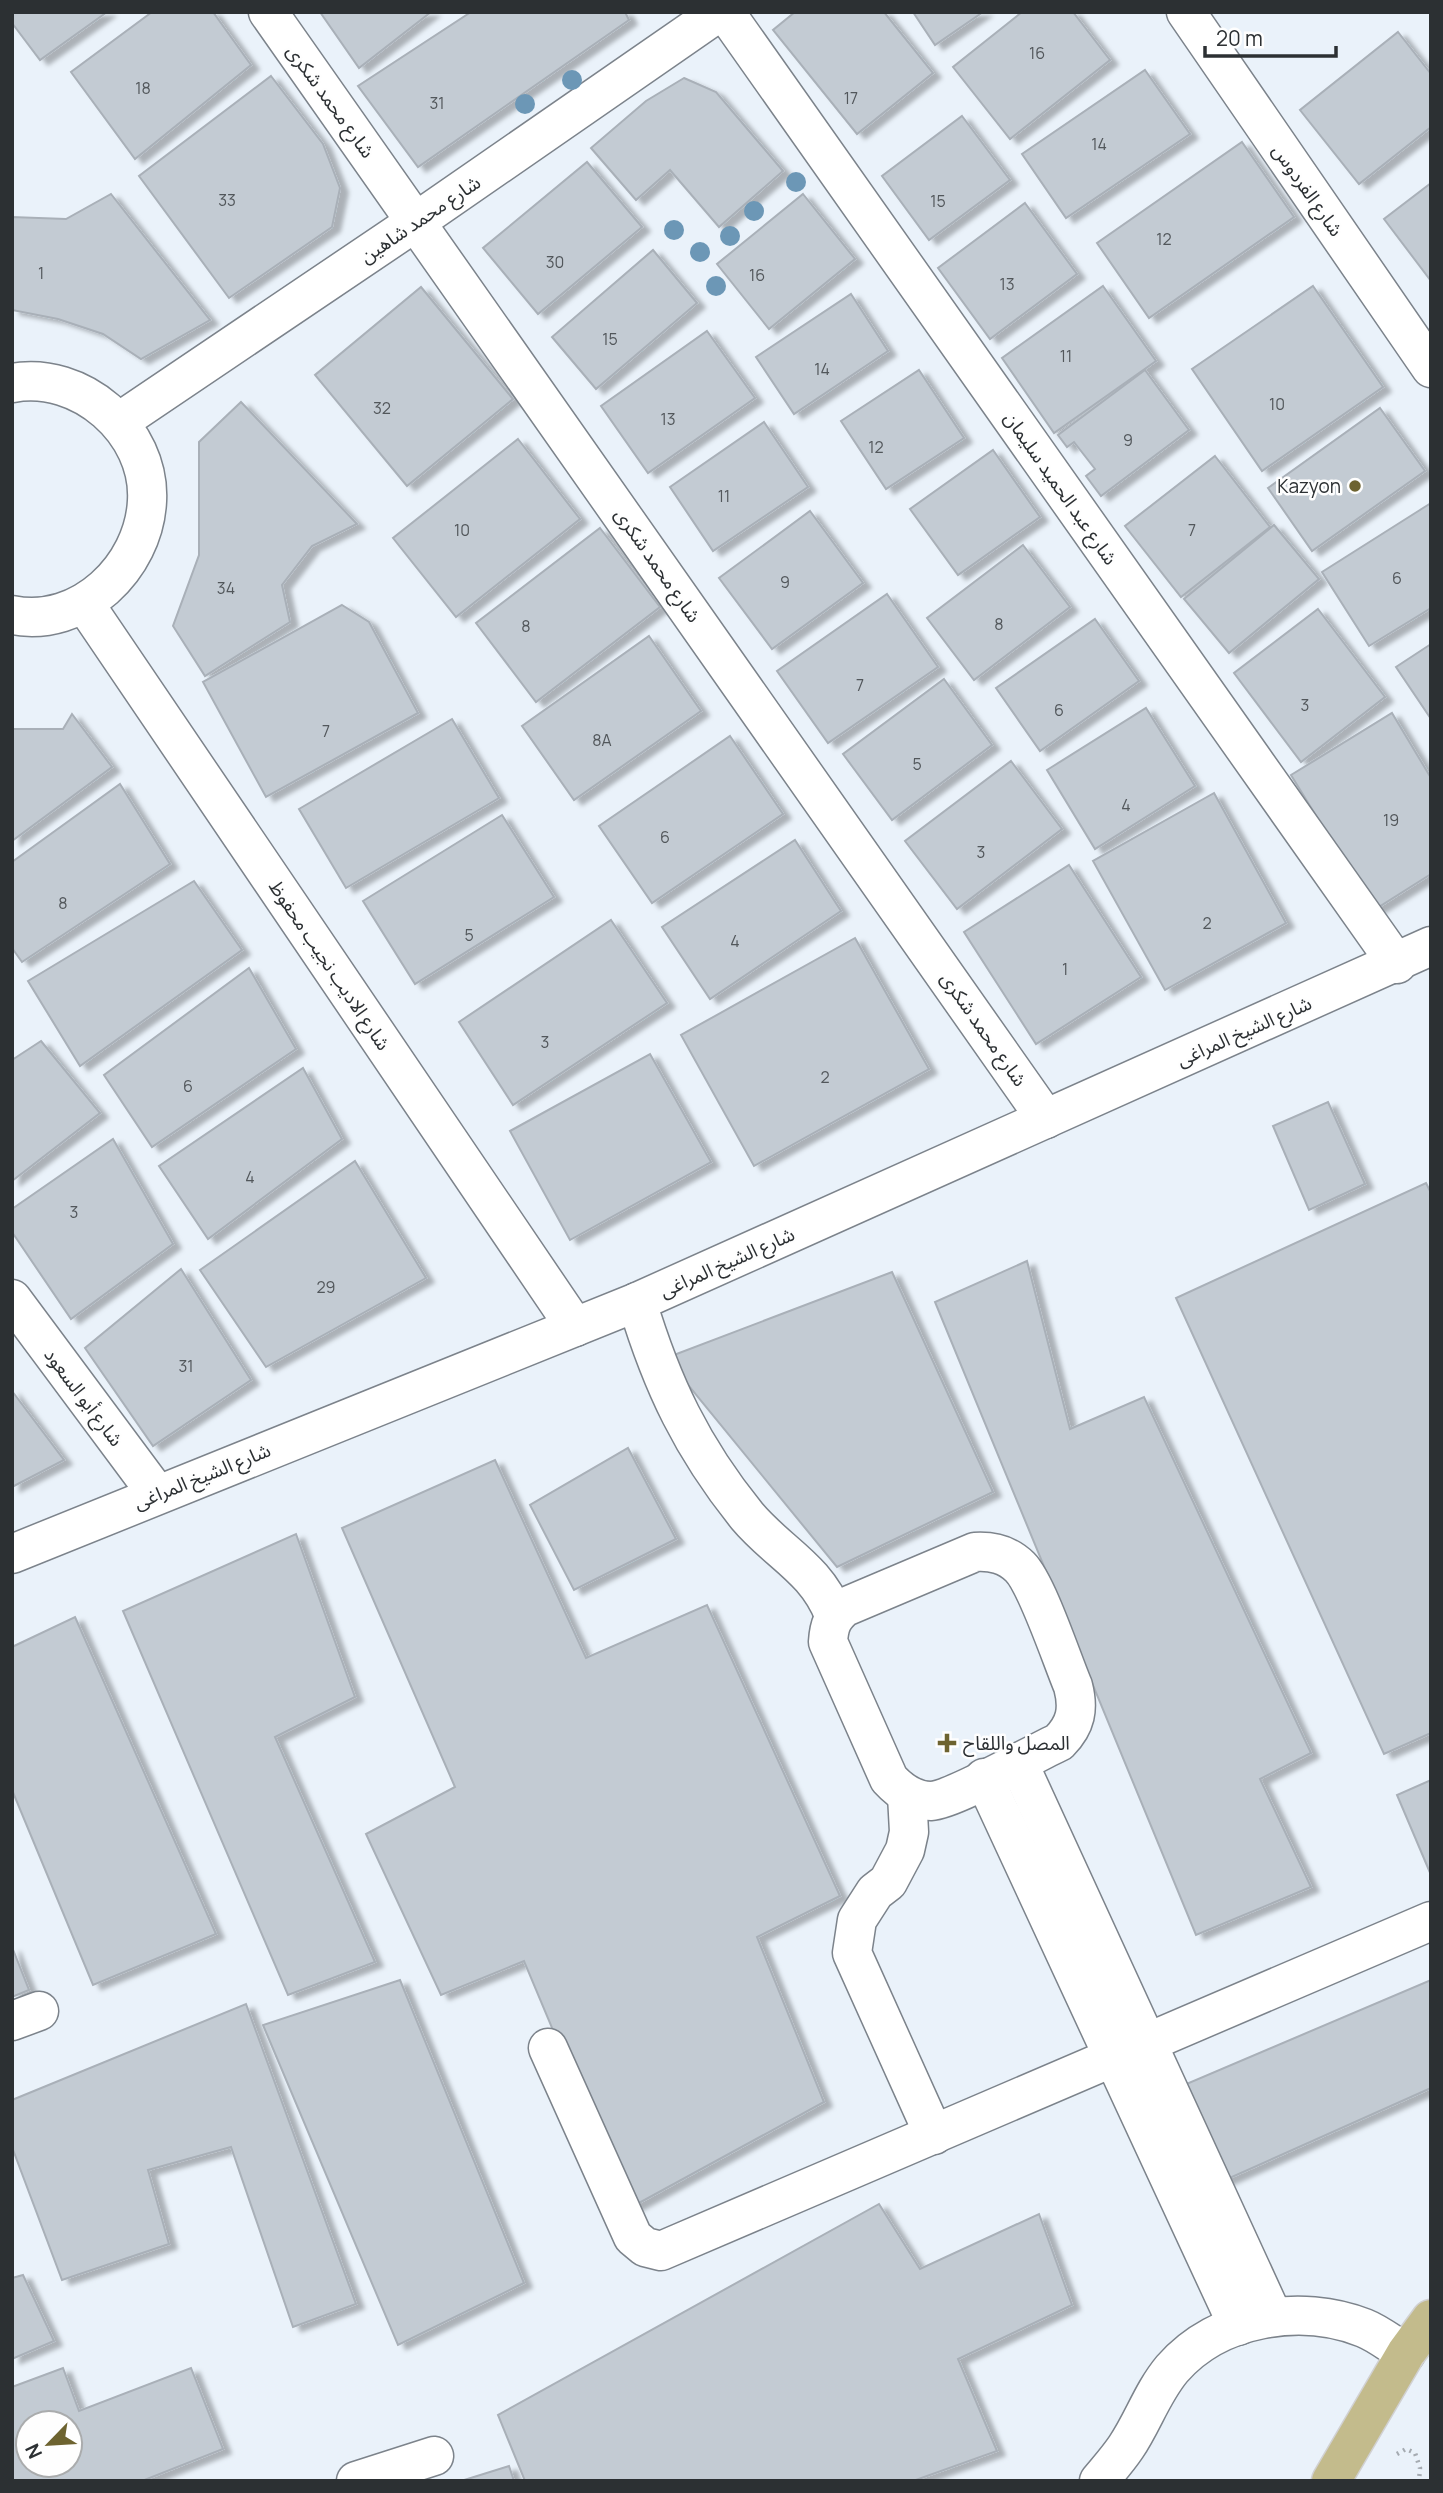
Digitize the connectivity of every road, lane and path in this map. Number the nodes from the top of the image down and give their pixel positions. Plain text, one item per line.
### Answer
1 (268, 12) edge
2 (719, 12) edge
3 (725, 12) edge
4 (1186, 12) edge
5 (417, 221) junction
6 (1431, 368) edge
7 (12, 383) edge
8 (119, 422) junction
9 (84, 603) junction
10 (12, 615) edge
11 (1431, 946) edge
12 (1397, 964) junction
13 (1046, 1119) junction
14 (12, 1299) edge
15 (637, 1302) junction
16 (575, 1327) junction
17 (156, 1494) junction
18 (12, 1554) edge
19 (834, 1615) junction
20 (1018, 1762) junction
21 (984, 1778) junction
22 (907, 1796) junction
23 (1431, 1921) edge
24 (1149, 2043) junction
25 (548, 2048) dead end
26 (1114, 2058) junction
27 (934, 2135) junction
28 (1431, 2319) edge
29 (1255, 2321) junction
30 (1418, 2364) edge
31 (1394, 2455) dead end
32 (434, 2456) dead end
33 (356, 2481) edge
34 (1099, 2481) edge
35 (1332, 2481) edge
36 (1419, 2481) edge

1 - 5 street, شارع محمد شكرى
2 - 5 street, شارع محمد شاهين
3 - 12 street, شارع عبد الحميد سليمان
4 - 6 street, شارع الفردوس
5 - 8 street, شارع محمد شاهين
5 - 13 street, شارع محمد شكرى
7 - 8 street
8 - 9 street
9 - 10 street
9 - 16 street, شارع الاديب نجيب محفوظ
11 - 12 street, شارع الشيخ المراغى
12 - 13 street, شارع الشيخ المراغى
13 - 15 street, شارع الشيخ المراغى
14 - 17 street, شارع أبو السعود
15 - 16 street, شارع الشيخ المراغى
15 - 19 street
16 - 17 street, شارع الشيخ المراغى
17 - 18 street, شارع الشيخ المراغى
19 - 20 street
19 - 22 street
20 - 21 street
20 - 24 street
21 - 22 street
21 - 26 street
22 - 27 street
23 - 24 street
24 - 26 street
24 - 29 street
25 - 27 street
26 - 27 street
26 - 29 street
28 - 30 main road
29 - 30 street
29 - 34 street
30 - 35 main road
31 - 36 path
32 - 33 street

